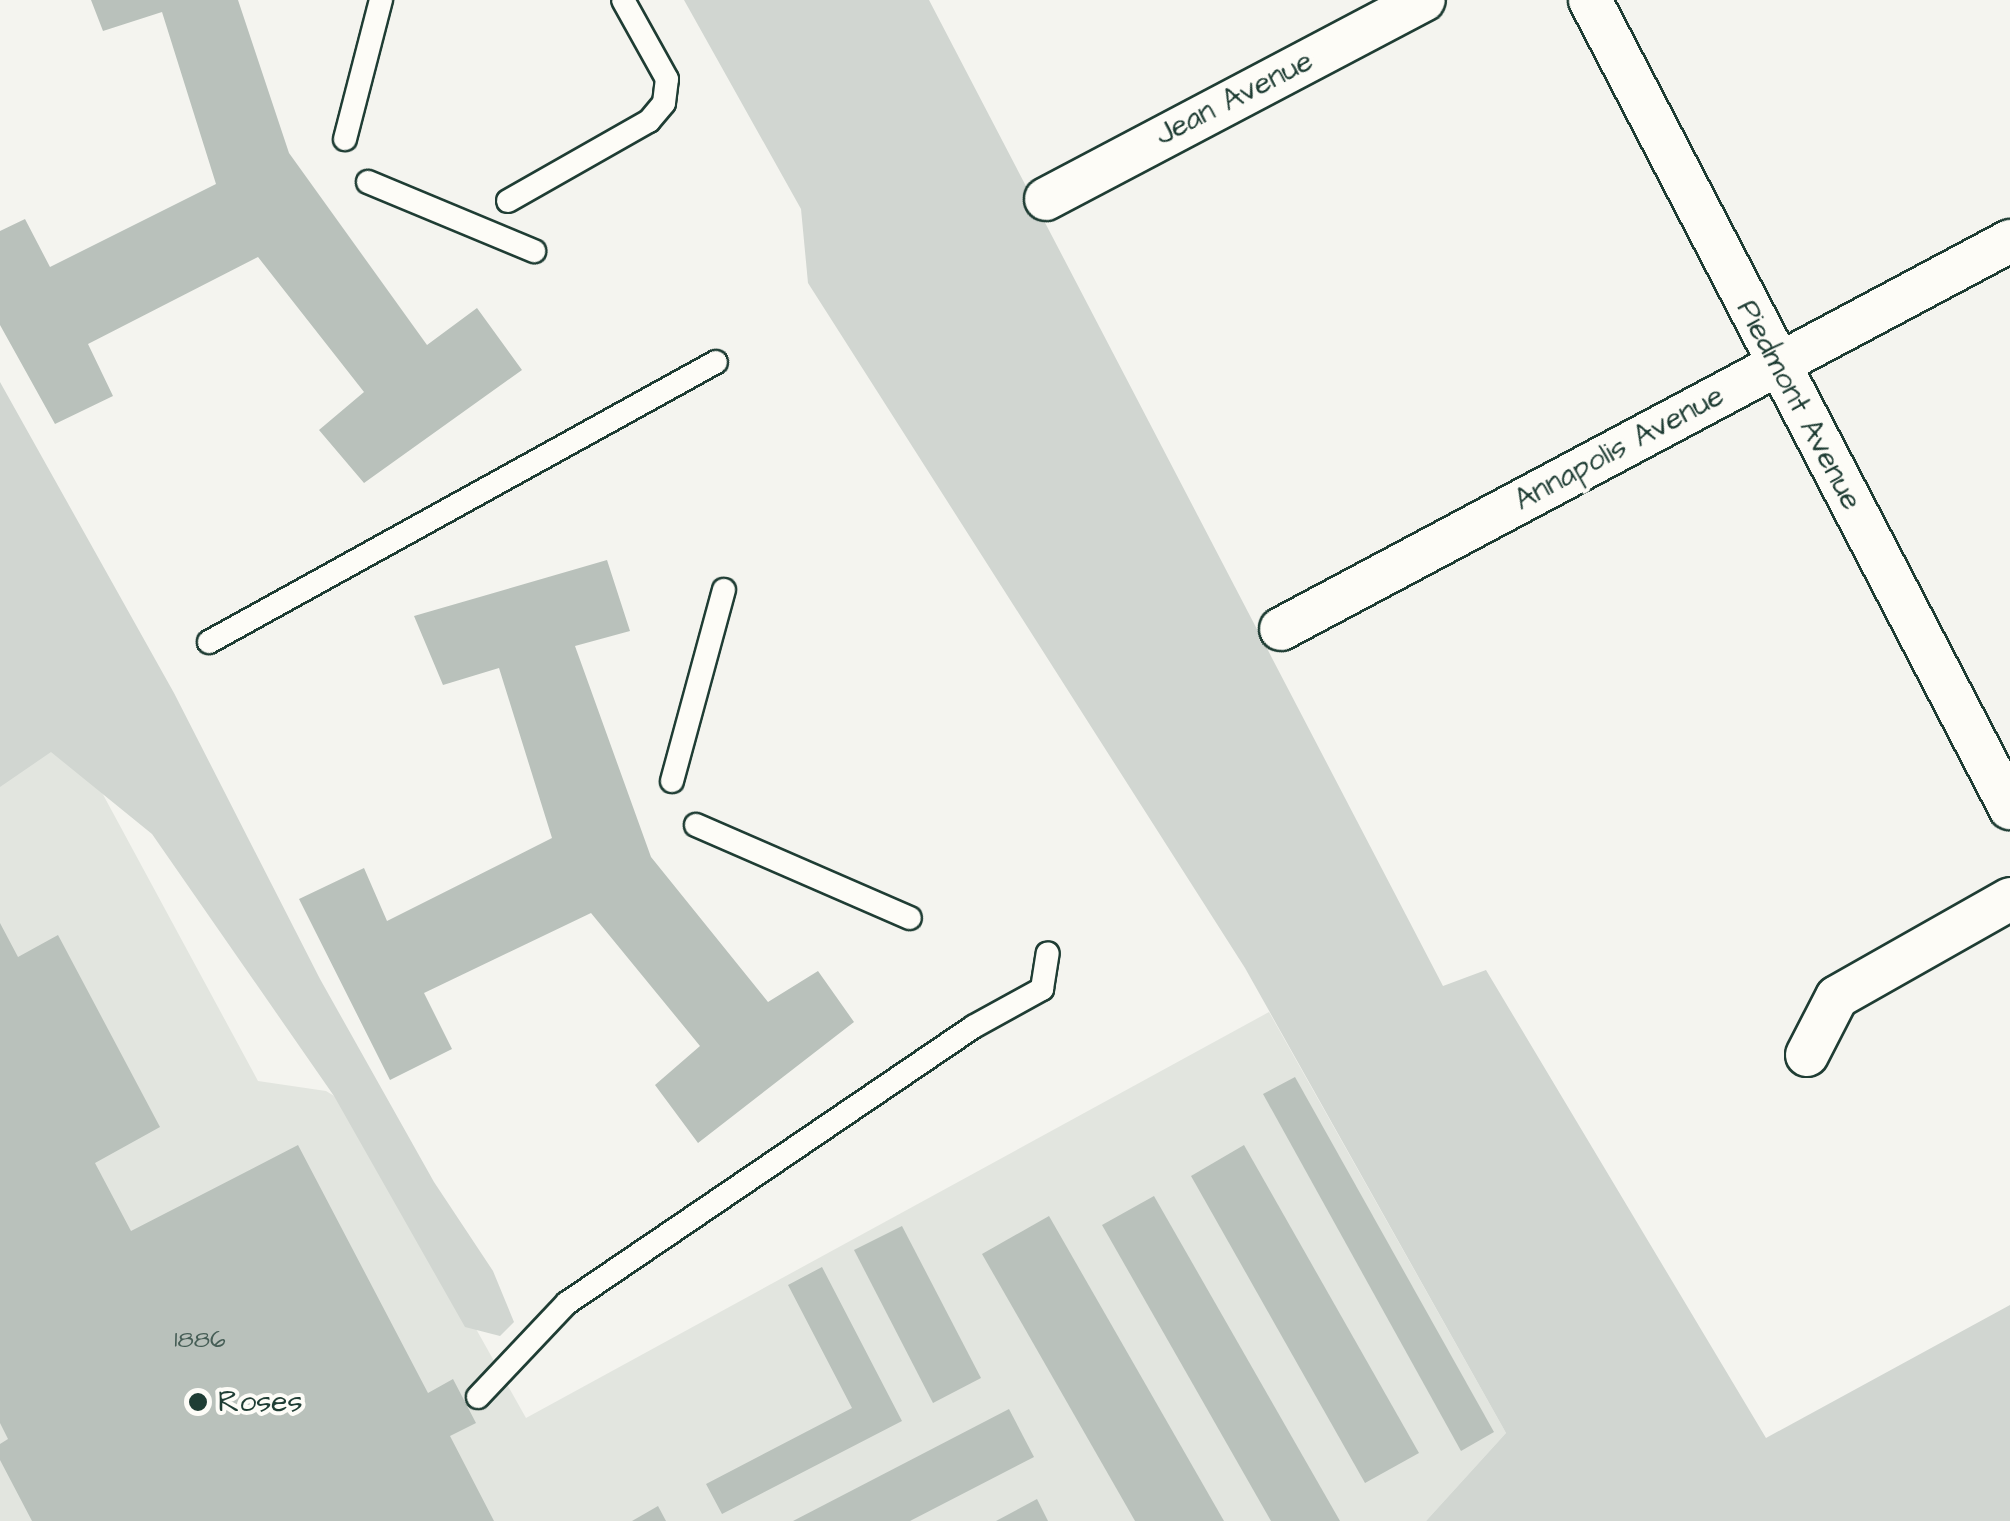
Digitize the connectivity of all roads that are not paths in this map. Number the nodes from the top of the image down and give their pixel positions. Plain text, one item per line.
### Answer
1 (381, 0) edge
2 (623, 0) edge
3 (1424, 0) edge
4 (1590, 0) edge
5 (344, 139) dead end
6 (368, 182) dead end
7 (1046, 199) dead end
8 (508, 201) dead end
9 (2010, 241) edge
10 (534, 251) dead end
11 (716, 362) dead end
12 (1777, 364) junction
13 (724, 590) dead end
14 (1281, 629) dead end
15 (209, 642) dead end
16 (672, 782) dead end
17 (2010, 808) edge
18 (696, 825) dead end
19 (2010, 899) edge
20 (910, 918) dead end
21 (1048, 953) dead end
22 (1808, 1054) dead end
23 (478, 1397) dead end

1 - 5 lane
2 - 8 lane
3 - 7 street, Jean Avenue
4 - 12 street, Piedmont Avenue
6 - 10 lane
9 - 12 street, Annapolis Avenue
11 - 15 lane
12 - 14 street, Annapolis Avenue
12 - 17 street, Piedmont Avenue
13 - 16 lane
18 - 20 lane
19 - 22 street
21 - 23 lane

